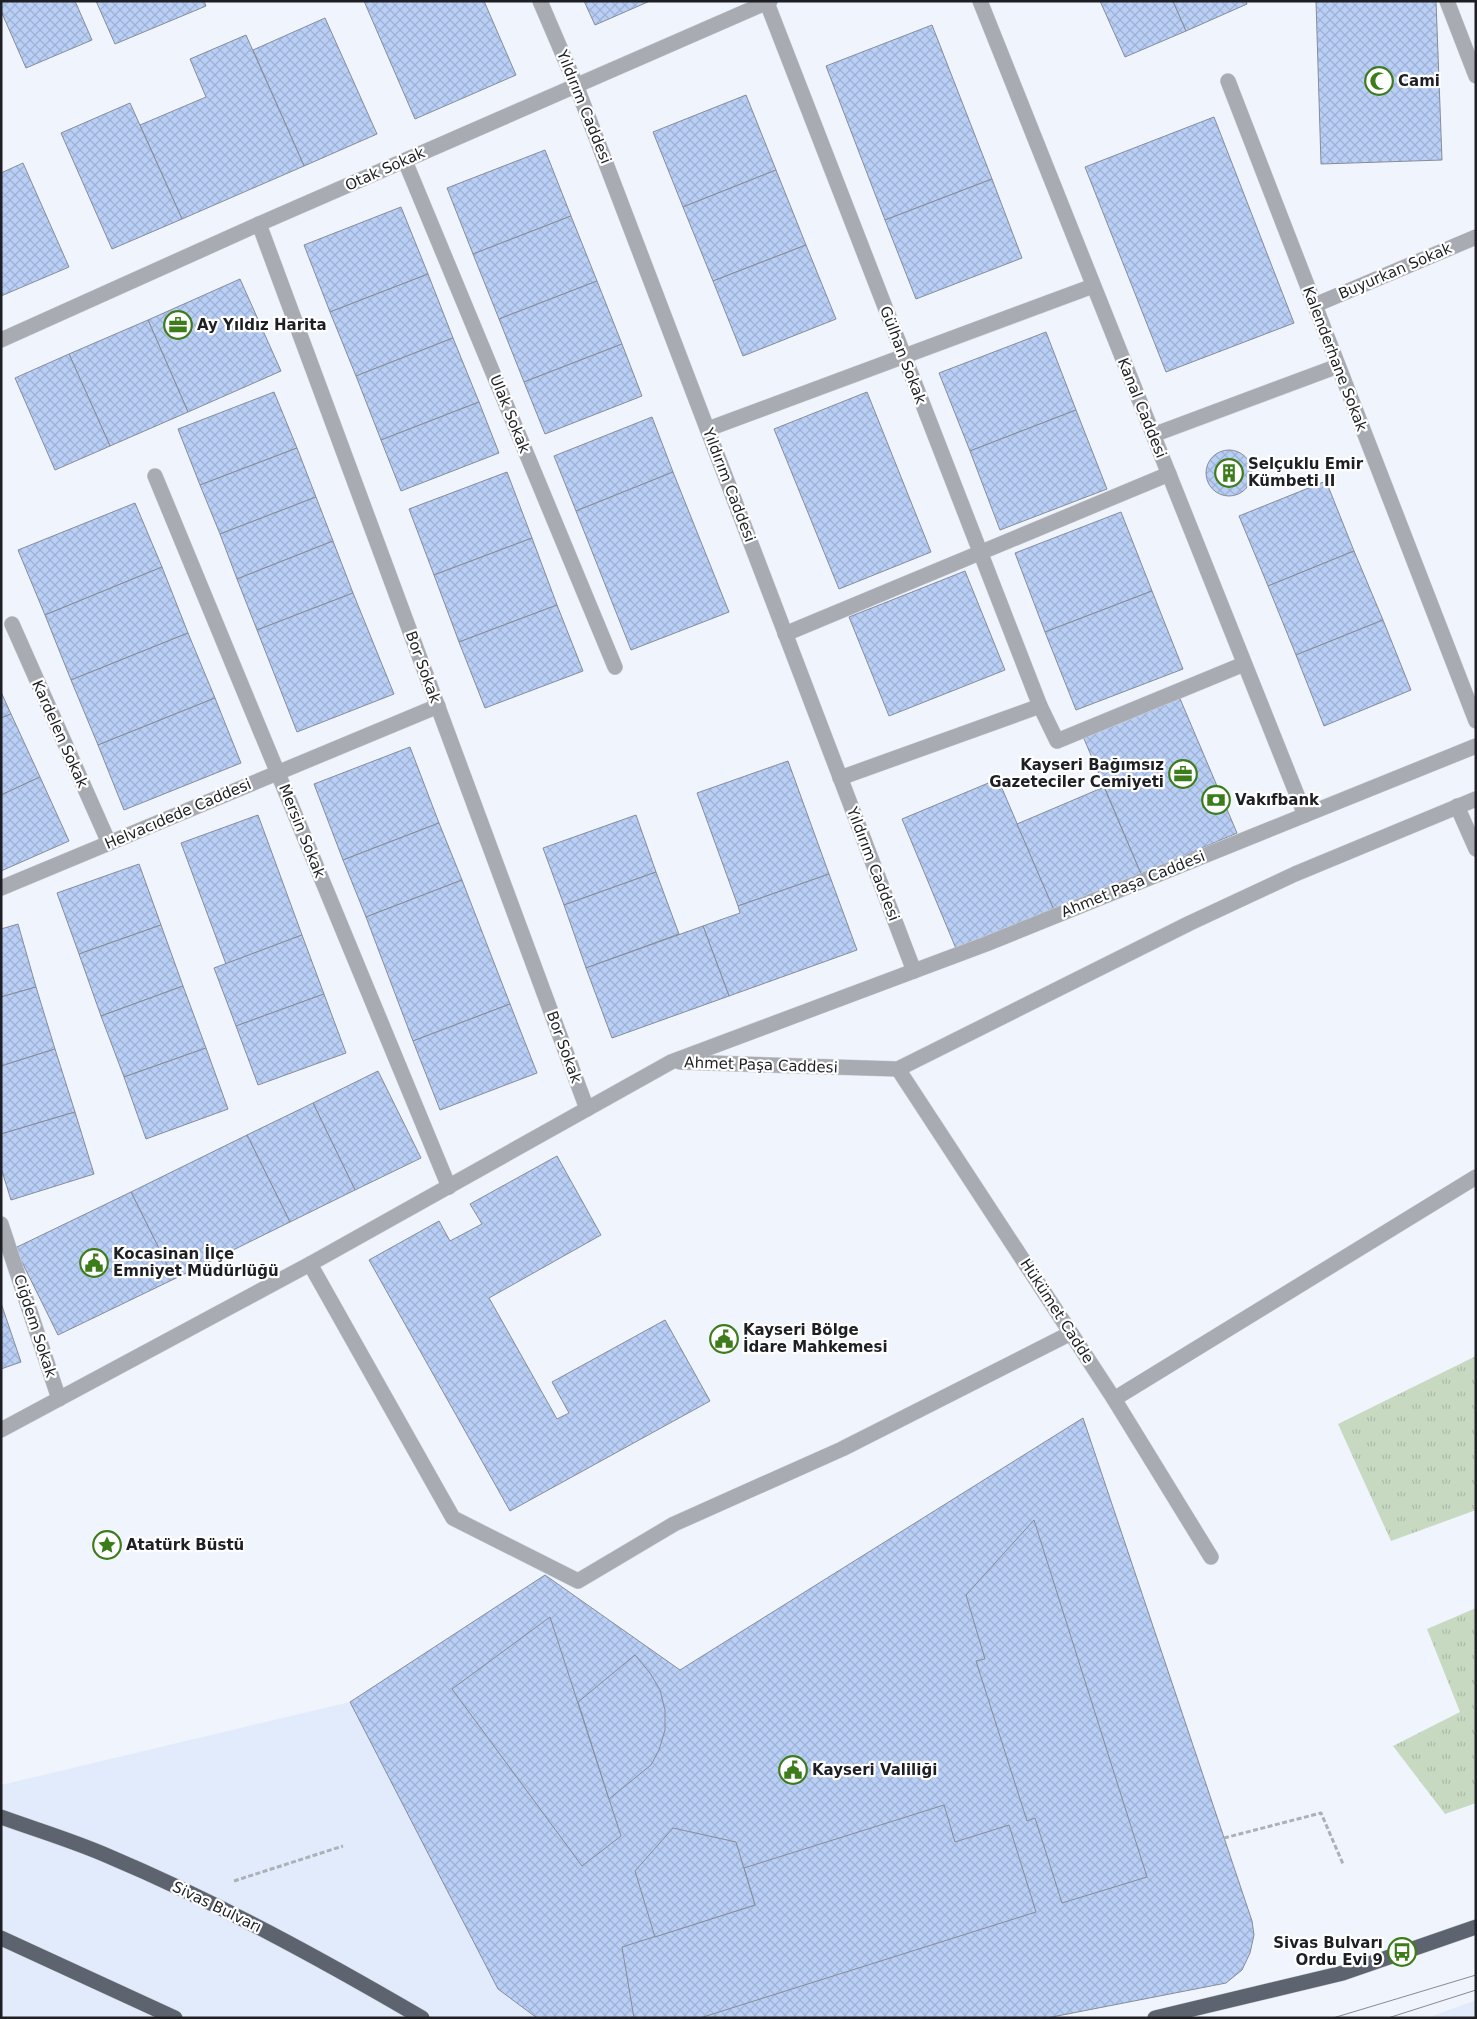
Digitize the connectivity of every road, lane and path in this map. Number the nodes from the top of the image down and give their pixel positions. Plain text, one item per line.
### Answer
1 (540, 1) edge
2 (980, 1) edge
3 (1447, 1) edge
4 (768, 2) edge
5 (1476, 76) edge
6 (1228, 81) dead end
7 (576, 86) junction
8 (405, 161) junction
9 (260, 224) junction
10 (1476, 237) edge
11 (1094, 286) junction
12 (1315, 305) junction
13 (1, 340) edge
14 (904, 356) junction
15 (1338, 366) junction
16 (708, 429) junction
17 (1153, 435) junction
18 (1169, 474) junction
19 (155, 476) dead end
20 (980, 553) junction
21 (12, 624) dead end
22 (785, 634) junction
23 (1244, 664) junction
24 (615, 667) dead end
25 (438, 706) junction
26 (1040, 706) junction
27 (1476, 721) edge
28 (1476, 746) edge
29 (278, 773) junction
30 (840, 778) junction
31 (1476, 799) edge
32 (1457, 806) junction
33 (1305, 815) junction
34 (109, 843) junction
35 (1476, 849) edge
36 (1, 888) edge
37 (914, 971) junction
38 (671, 1062) junction
39 (898, 1069) junction
40 (587, 1109) junction
41 (1476, 1177) edge
42 (448, 1187) junction
43 (1, 1224) edge
44 (310, 1264) junction
45 (1071, 1332) junction
46 (59, 1399) junction
47 (1114, 1399) junction
48 (1, 1430) edge
49 (1210, 1557) dead end
50 (1, 1817) edge
51 (1224, 1838) dead end
52 (343, 1846) dead end
53 (1343, 1864) dead end
54 (232, 1882) dead end
55 (1476, 1927) edge
56 (1, 1938) edge
57 (175, 2018) edge
58 (422, 2018) edge
59 (1155, 2018) edge

1 - 7 street, Yıldırım Caddesi
2 - 11 street, Kanal Caddesi
3 - 5 street
4 - 7 street, Otak Sokak
4 - 14 street, Gülhan Sokak
6 - 12 street, Kalenderhane Sokak
7 - 8 street, Otak Sokak
7 - 16 street, Yıldırım Caddesi
8 - 9 street, Otak Sokak
8 - 24 street, Ulak Sokak
9 - 13 street, Otak Sokak
9 - 25 street, Bor Sokak
10 - 12 street, Buyurkan Sokak
11 - 14 street
11 - 17 street, Kanal Caddesi
12 - 15 street, Kalenderhane Sokak
14 - 16 street
14 - 20 street, Gülhan Sokak
15 - 17 street
15 - 27 street, Kalenderhane Sokak
16 - 22 street, Yıldırım Caddesi
17 - 18 street, Kanal Caddesi
18 - 20 street
18 - 23 street, Kanal Caddesi
19 - 29 street, Mersin Sokak
20 - 22 street
20 - 26 street, Gülhan Sokak
21 - 34 street, Kardelen Sokak
22 - 30 street, Yıldırım Caddesi
23 - 26 street, Gülhan Sokak
23 - 33 street, Kanal Caddesi
25 - 29 street, Helvacıdede Caddesi
25 - 40 street, Bor Sokak
26 - 30 street
28 - 33 street, Ahmet Paşa Caddesi
29 - 34 street, Helvacıdede Caddesi
29 - 42 street, Mersin Sokak
30 - 37 street, Yıldırım Caddesi
31 - 32 street, Ahmet Paşa Caddesi
32 - 35 street
32 - 39 street, Ahmet Paşa Caddesi
33 - 37 street, Ahmet Paşa Caddesi
34 - 36 street, Helvacıdede Caddesi
37 - 38 street, Ahmet Paşa Caddesi
38 - 39 street, Ahmet Paşa Caddesi
38 - 40 street
39 - 45 street, Hükümet Cadde
40 - 42 street
41 - 47 street
42 - 44 street
43 - 46 street, Ciğdem Sokak
44 - 45 street
44 - 46 street
45 - 47 street, Hükümet Cadde
46 - 48 street
47 - 49 street, Hükümet Cadde
50 - 58 highway, Sivas Bulvarı
51 - 53 path
52 - 54 path
55 - 59 highway
56 - 57 highway

